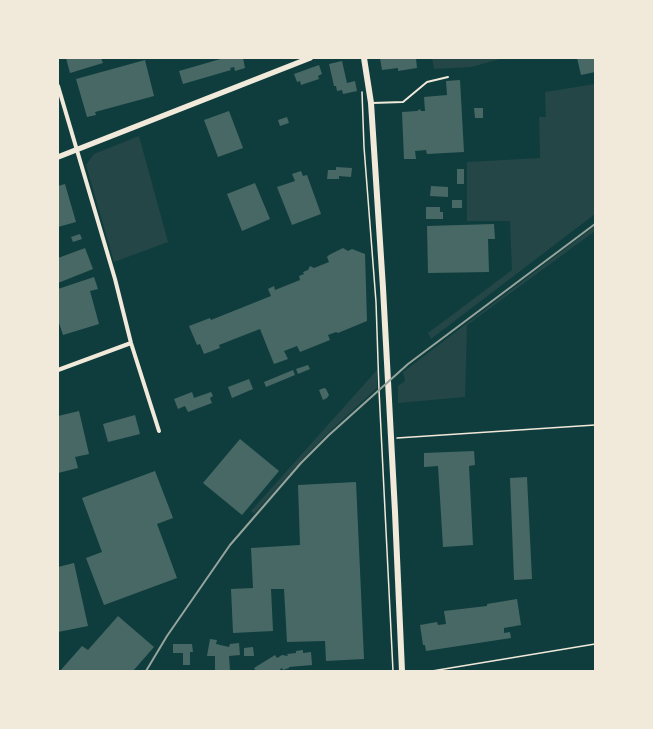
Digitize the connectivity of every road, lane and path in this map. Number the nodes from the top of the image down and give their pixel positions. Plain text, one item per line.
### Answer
1 (310, 58) edge
2 (364, 58) edge
3 (448, 77) dead end
4 (58, 86) edge
5 (362, 91) dead end
6 (371, 103) junction
7 (76, 150) junction
8 (58, 157) edge
9 (132, 343) junction
10 (58, 370) edge
11 (595, 425) edge
12 (159, 431) dead end
13 (391, 438) junction
14 (595, 644) edge
15 (393, 671) edge
16 (402, 671) edge
17 (432, 671) edge

1 - 7 street
2 - 6 main road
3 - 6 lane
4 - 7 street
5 - 15 path
6 - 13 main road
7 - 8 street
7 - 9 street
9 - 10 street
9 - 12 street
11 - 13 path
13 - 16 main road
14 - 17 path

